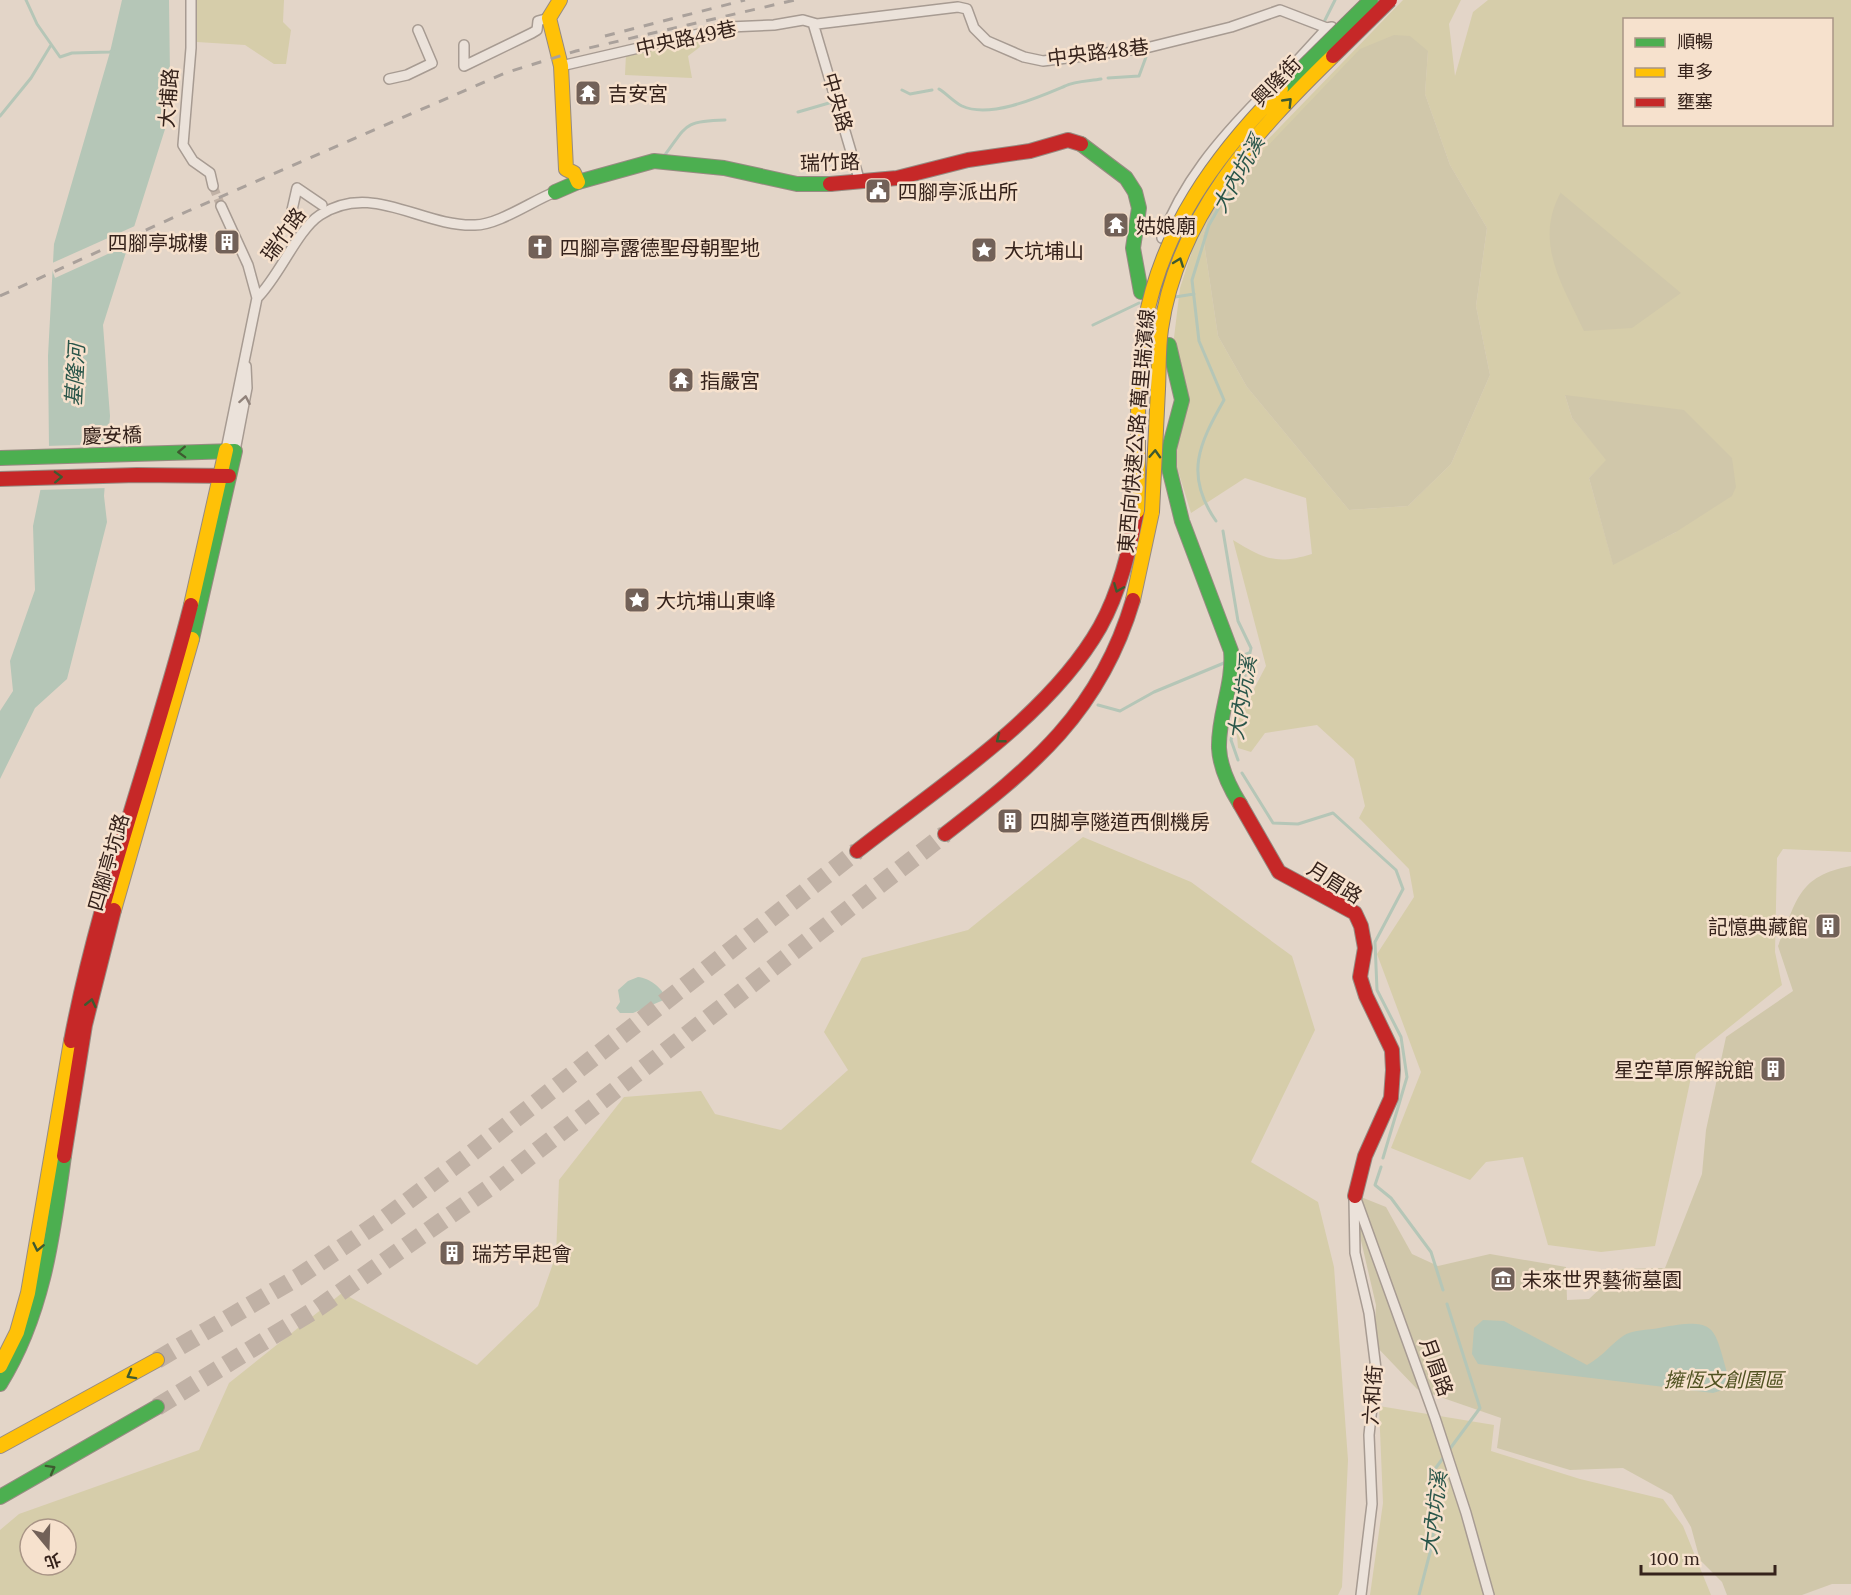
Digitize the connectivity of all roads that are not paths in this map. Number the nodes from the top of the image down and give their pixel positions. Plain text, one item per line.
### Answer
1 (191, 0) edge
2 (560, 0) edge
3 (1371, 0) edge
4 (1377, 0) edge
5 (1390, 0) edge
6 (1402, 0) edge
7 (1366, 15) junction
8 (549, 18) junction
9 (813, 23) junction
10 (1327, 28) junction
11 (418, 30) dead end
12 (464, 45) dead end
13 (559, 61) junction
14 (389, 79) dead end
15 (566, 169) junction
16 (578, 182) junction
17 (860, 182) junction
18 (213, 186) tunnel mouth
19 (555, 192) junction
20 (322, 205) dead end
21 (221, 206) tunnel mouth
22 (292, 210) dead end
23 (1144, 297) joint
24 (257, 298) junction
25 (1169, 345) dead end
26 (231, 451) junction
27 (0, 458) edge
28 (225, 476) junction
29 (0, 479) edge
30 (945, 834) tunnel mouth
31 (857, 851) tunnel mouth
32 (1355, 1196) junction
33 (157, 1360) tunnel mouth
34 (0, 1366) edge
35 (0, 1384) edge
36 (157, 1407) tunnel mouth
37 (0, 1445) edge
38 (0, 1497) edge
39 (1361, 1595) edge
40 (1489, 1595) edge

1 - 18 street, 大埔路
2 - 8 main road
3 -> 31 main road, 東西向快速公路 萬里瑞濱線, bridge
4 - 7 street
30 -> 5 main road, 東西向快速公路 萬里瑞濱線, bridge
6 - 7 street, 興隆街
7 - 10 street, 興隆街
8 - 12 street
8 - 13 main road
9 - 10 street, 中央路48巷
9 - 13 street, 中央路49巷
9 - 17 street, 中央路
10 - 23 street, 興隆街
11 - 14 street
13 - 15 main road
15 - 16 main road
15 - 19 main road
16 - 17 main road, 瑞竹路
16 - 19 main road, 瑞竹路
17 - 23 main road, 瑞竹路
19 - 24 street, 瑞竹路
20 - 22 street
21 - 24 street
24 - 26 street, 四腳亭坑路
25 - 32 main road, 月眉路
26 -> 27 main road, 慶安橋
26 - 28 main road, 四腳亭坑路
29 -> 28 main road, 慶安橋
28 -> 34 main road, 四腳亭坑路
35 -> 28 main road, 四腳亭坑路
32 - 39 street, 六和街
32 - 40 street, 月眉路
33 -> 37 main road
38 -> 36 main road

